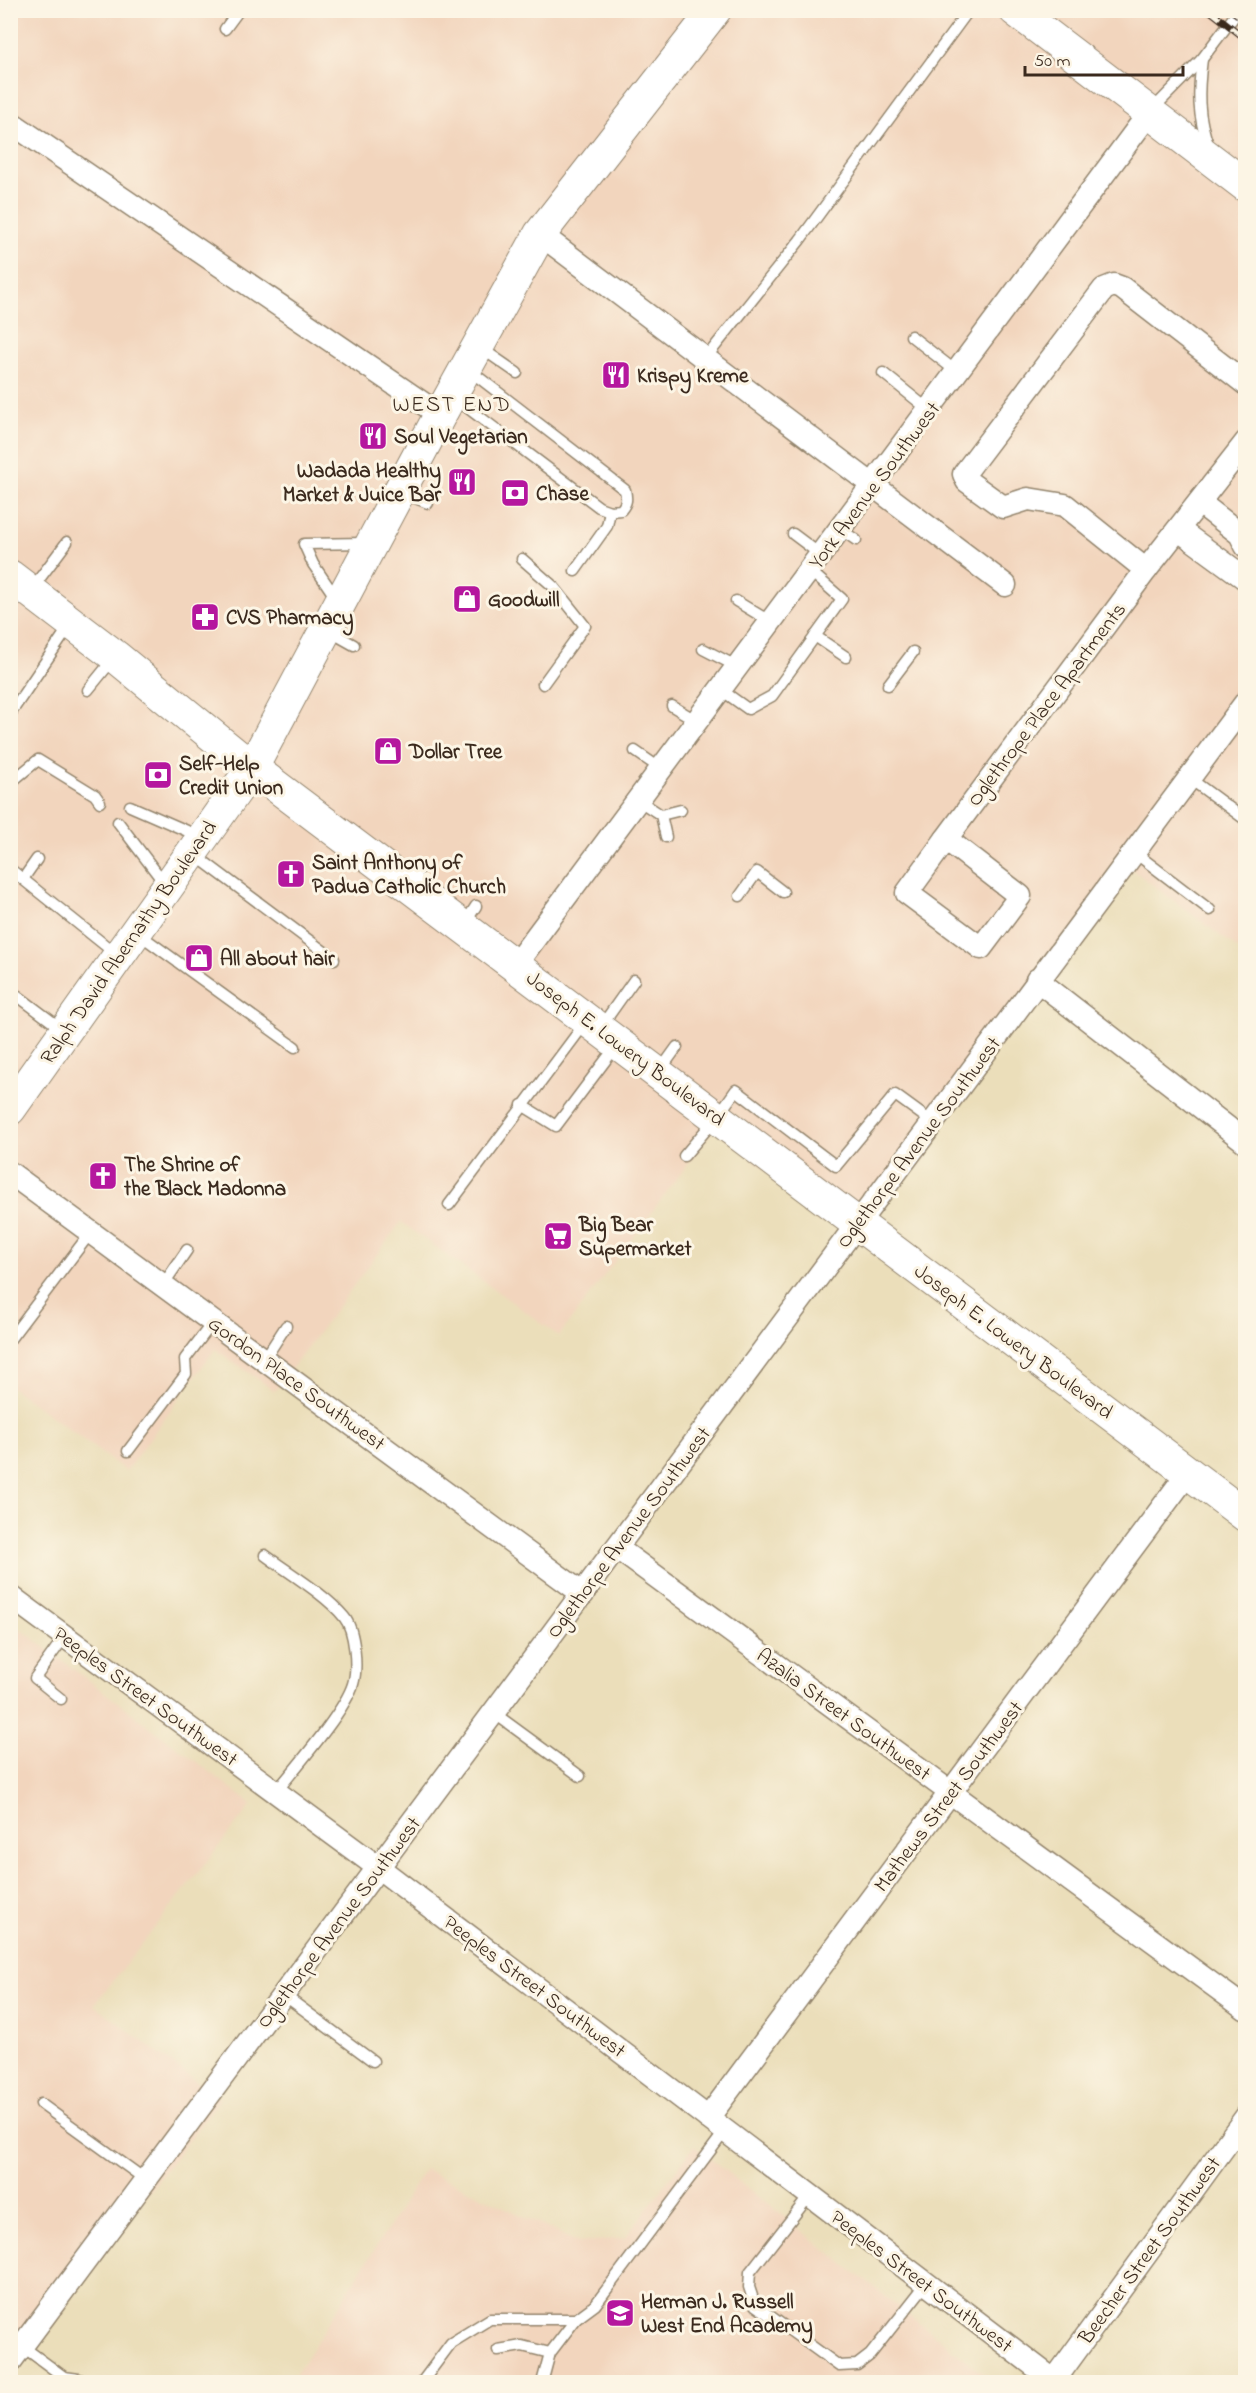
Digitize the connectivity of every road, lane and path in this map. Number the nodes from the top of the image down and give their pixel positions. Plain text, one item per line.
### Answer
1 (239, 10) edge
2 (715, 10) edge
3 (969, 10) edge
4 (1015, 10) edge
5 (1239, 10) edge
6 (225, 29) dead end
7 (1202, 59) junction
8 (1150, 112) junction
9 (10, 122) edge
10 (1215, 163) junction
11 (1245, 186) edge
12 (540, 234) junction
13 (911, 336) dead end
14 (472, 357) junction
15 (705, 359) junction
16 (957, 372) junction
17 (883, 373) dead end
18 (517, 374) dead end
19 (1245, 384) edge
20 (446, 405) junction
21 (929, 410) junction
22 (1245, 442) edge
23 (873, 486) junction
24 (1200, 503) junction
25 (610, 511) junction
26 (1179, 530) junction
27 (793, 534) dead end
28 (1244, 538) edge
29 (67, 542) dead end
30 (372, 543) junction
31 (522, 559) dead end
32 (816, 563) junction
33 (1146, 570) junction
34 (575, 571) dead end
35 (1245, 579) edge
36 (20, 583) edge
37 (1005, 585) dead end
38 (736, 601) dead end
39 (333, 616) junction
40 (771, 622) junction
41 (72, 623) junction
42 (815, 636) junction
43 (354, 645) dead end
44 (703, 649) dead end
45 (913, 652) dead end
46 (115, 656) junction
47 (846, 657) dead end
48 (738, 667) junction
49 (543, 684) dead end
50 (888, 685) dead end
51 (720, 689) junction
52 (88, 690) dead end
53 (1245, 702) edge
54 (672, 706) dead end
55 (10, 714) edge
56 (697, 721) junction
57 (635, 751) dead end
58 (252, 768) junction
59 (661, 769) junction
60 (1190, 778) junction
61 (10, 783) edge
62 (99, 798) dead end
63 (638, 800) junction
64 (130, 806) dead end
65 (681, 810) dead end
66 (661, 815) junction
67 (1245, 819) edge
68 (118, 822) dead end
69 (666, 837) dead end
70 (946, 838) junction
71 (197, 846) junction
72 (1134, 852) junction
73 (37, 859) dead end
74 (10, 869) edge
75 (23, 879) junction
76 (168, 887) junction
77 (783, 892) dead end
78 (740, 896) dead end
79 (1210, 910) dead end
80 (128, 944) junction
81 (334, 959) dead end
82 (514, 964) junction
83 (1037, 980) junction
84 (634, 981) dead end
85 (10, 990) edge
86 (602, 1030) junction
87 (65, 1032) junction
88 (295, 1047) dead end
89 (677, 1047) dead end
90 (658, 1073) junction
91 (522, 1105) junction
92 (10, 1109) edge
93 (717, 1117) junction
94 (932, 1122) junction
95 (1245, 1142) edge
96 (684, 1156) dead end
97 (10, 1173) edge
98 (448, 1205) dead end
99 (858, 1222) junction
100 (91, 1232) junction
101 (187, 1250) dead end
102 (163, 1286) junction
103 (213, 1322) junction
104 (286, 1326) dead end
105 (10, 1339) edge
106 (264, 1360) junction
107 (128, 1451) dead end
108 (1188, 1473) junction
109 (1245, 1516) edge
110 (617, 1548) junction
111 (265, 1555) dead end
112 (583, 1594) junction
113 (10, 1596) edge
114 (65, 1636) junction
115 (61, 1699) dead end
116 (494, 1713) junction
117 (580, 1776) dead end
118 (276, 1792) junction
119 (951, 1793) junction
120 (379, 1868) junction
121 (284, 1995) junction
122 (1245, 2009) edge
123 (373, 2061) dead end
124 (41, 2104) dead end
125 (1245, 2117) edge
126 (717, 2125) junction
127 (146, 2180) junction
128 (810, 2195) junction
129 (926, 2284) junction
130 (576, 2319) junction
131 (498, 2350) dead end
132 (550, 2353) junction
133 (16, 2354) edge
134 (79, 2379) dead end
135 (543, 2379) dead end
136 (422, 2382) edge
137 (1054, 2382) edge

1 - 6 lane
2 - 12 street, Ralph David Abernathy Boulevard
3 - 15 lane
4 - 8 street
5 - 7 lane, York Avenue Southwest
7 - 8 lane, York Avenue Southwest
7 - 10 lane
8 - 10 street
8 - 16 street, York Avenue Southwest
9 - 20 street
10 - 11 street
12 - 14 street, Ralph David Abernathy Boulevard
12 - 15 street
13 - 16 lane
14 - 18 lane
14 - 20 street, Ralph David Abernathy Boulevard
14 - 25 lane
15 - 23 street
16 - 21 street, York Avenue Southwest
17 - 21 lane
19 - 33 street
20 - 25 lane
20 - 30 street, Ralph David Abernathy Boulevard
21 - 23 street, York Avenue Southwest
22 - 24 street, Oglethrope Place Apartments
23 - 32 street, York Avenue Southwest
23 - 37 street
24 - 26 street, Oglethrope Place Apartments
24 - 28 street
25 - 34 lane
26 - 33 street, Oglethrope Place Apartments
26 - 35 street
27 - 32 lane
29 - 36 lane
30 - 39 street, Ralph David Abernathy Boulevard
30 - 39 lane
31 - 49 lane
32 - 40 street, York Avenue Southwest
32 - 42 lane
33 - 70 street, Oglethrope Place Apartments
36 - 41 street, Joseph E. Lowery Boulevard
38 - 40 lane
39 - 43 lane
39 - 58 street, Ralph David Abernathy Boulevard
40 - 48 street, York Avenue Southwest
41 - 46 street, Joseph E. Lowery Boulevard
41 - 55 lane
42 - 47 lane
42 - 51 lane
44 - 48 lane
45 - 50 lane
46 - 52 lane
46 - 58 street, Joseph E. Lowery Boulevard
48 - 51 street, York Avenue Southwest
51 - 56 street, York Avenue Southwest
53 - 60 street, Oglethorpe Avenue Southwest
54 - 56 lane
56 - 59 street, York Avenue Southwest
57 - 59 lane
58 - 71 street, Ralph David Abernathy Boulevard
58 - 82 street, Joseph E. Lowery Boulevard
59 - 63 street, York Avenue Southwest
60 - 67 lane
60 - 72 street, Oglethorpe Avenue Southwest
61 - 62 lane
63 - 66 lane
63 - 82 street, York Avenue Southwest
64 - 71 lane
65 - 66 lane
66 - 69 lane
68 - 76 lane
70 - 70 street, Oglethrope Place Apartments
71 - 76 street, Ralph David Abernathy Boulevard
71 - 81 lane
72 - 79 lane
72 - 83 street, Oglethorpe Avenue Southwest
73 - 75 lane
74 - 75 lane
75 - 80 lane
76 - 80 street, Ralph David Abernathy Boulevard
77 - 78 lane
80 - 87 street, Ralph David Abernathy Boulevard
80 - 88 lane
82 - 86 street, Joseph E. Lowery Boulevard
83 - 94 street, Oglethorpe Avenue Southwest
83 - 95 street
84 - 86 lane
85 - 87 lane
86 - 90 street, Joseph E. Lowery Boulevard
86 - 91 lane
86 - 91 lane
87 - 92 street, Ralph David Abernathy Boulevard
89 - 90 lane
90 - 93 street, Joseph E. Lowery Boulevard
91 - 98 lane
93 - 94 lane
93 - 96 lane
93 - 99 street, Joseph E. Lowery Boulevard
94 - 99 street, Oglethorpe Avenue Southwest
97 - 100 street, Gordon Place Southwest
99 - 108 street, Joseph E. Lowery Boulevard
99 - 110 street, Oglethorpe Avenue Southwest
100 - 102 street, Gordon Place Southwest
100 - 105 lane
101 - 102 lane
102 - 103 street, Gordon Place Southwest
103 - 106 street, Gordon Place Southwest
103 - 107 lane
104 - 106 lane
106 - 112 street, Gordon Place Southwest
108 - 109 street, Joseph E. Lowery Boulevard
108 - 119 street, Mathews Street Southwest
110 - 112 street, Oglethorpe Avenue Southwest
110 - 119 street, Azalia Street Southwest
111 - 118 lane
112 - 116 street, Oglethorpe Avenue Southwest
113 - 114 street, Peeples Street Southwest
114 - 115 lane
114 - 118 street, Peeples Street Southwest
116 - 117 lane
116 - 120 street, Oglethorpe Avenue Southwest
118 - 120 street, Peeples Street Southwest
119 - 122 street, Azalia Street Southwest
119 - 126 street, Mathews Street Southwest
120 - 121 street, Oglethorpe Avenue Southwest
120 - 126 street, Peeples Street Southwest
121 - 123 lane
121 - 127 street, Oglethorpe Avenue Southwest
124 - 127 lane
125 - 137 street, Beecher Street Southwest
126 - 128 street, Peeples Street Southwest
126 - 130 lane
127 - 133 street, Oglethorpe Avenue Southwest
128 - 129 street, Peeples Street Southwest
128 - 129 lane
129 - 137 street, Peeples Street Southwest
130 - 132 lane
130 - 136 lane
131 - 132 lane
132 - 135 lane
133 - 134 lane

